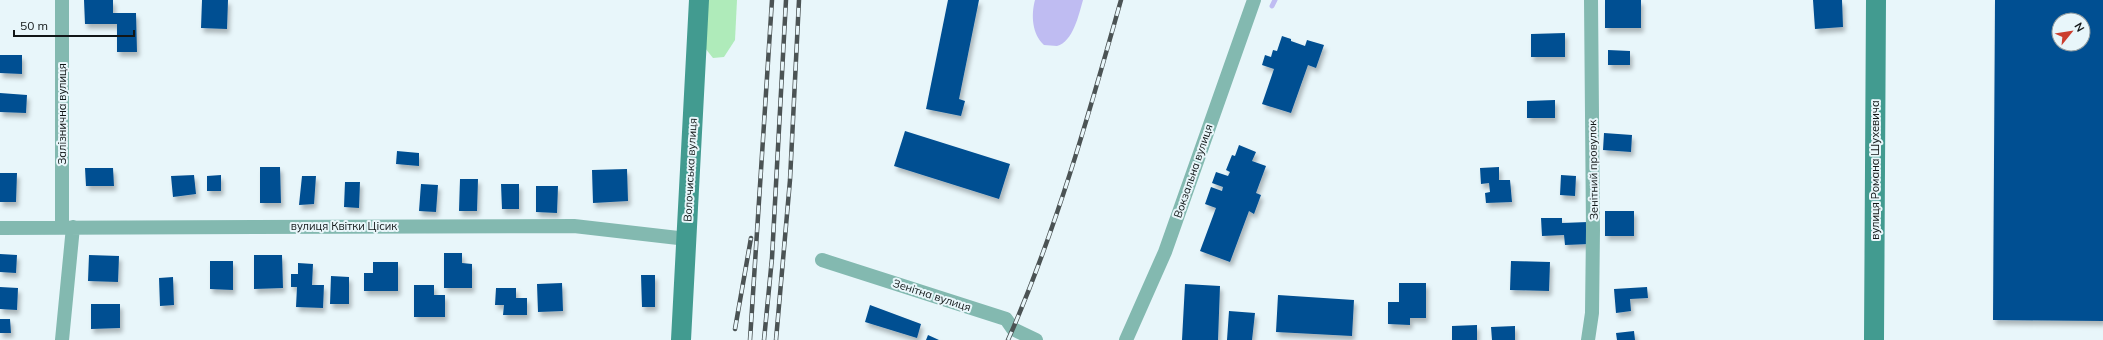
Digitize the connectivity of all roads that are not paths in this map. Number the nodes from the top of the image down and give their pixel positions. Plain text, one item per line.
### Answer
1 (62, 0) edge
2 (699, 0) edge
3 (1254, 0) edge
4 (1591, 0) edge
5 (1876, 0) edge
6 (68, 227) junction
7 (0, 228) edge
8 (687, 239) junction
9 (822, 260) dead end
10 (62, 340) edge
11 (681, 340) edge
12 (1036, 340) edge
13 (1126, 340) edge
14 (1588, 340) edge
15 (1874, 340) edge

1 - 6 street, Залізнична вулиця
2 - 8 main road, Волочиська вулиця
3 - 13 street, Вокзальна вулиця
4 - 14 street, Зенітний провулок
5 - 15 main road, вулиця Романа Шухевича
6 - 7 street, вулиця Квітки Цісик
6 - 8 street, вулиця Квітки Цісик
6 - 10 street, Залізнична вулиця
8 - 11 main road, Волочиська вулиця
9 - 12 street, Зенітна вулиця

